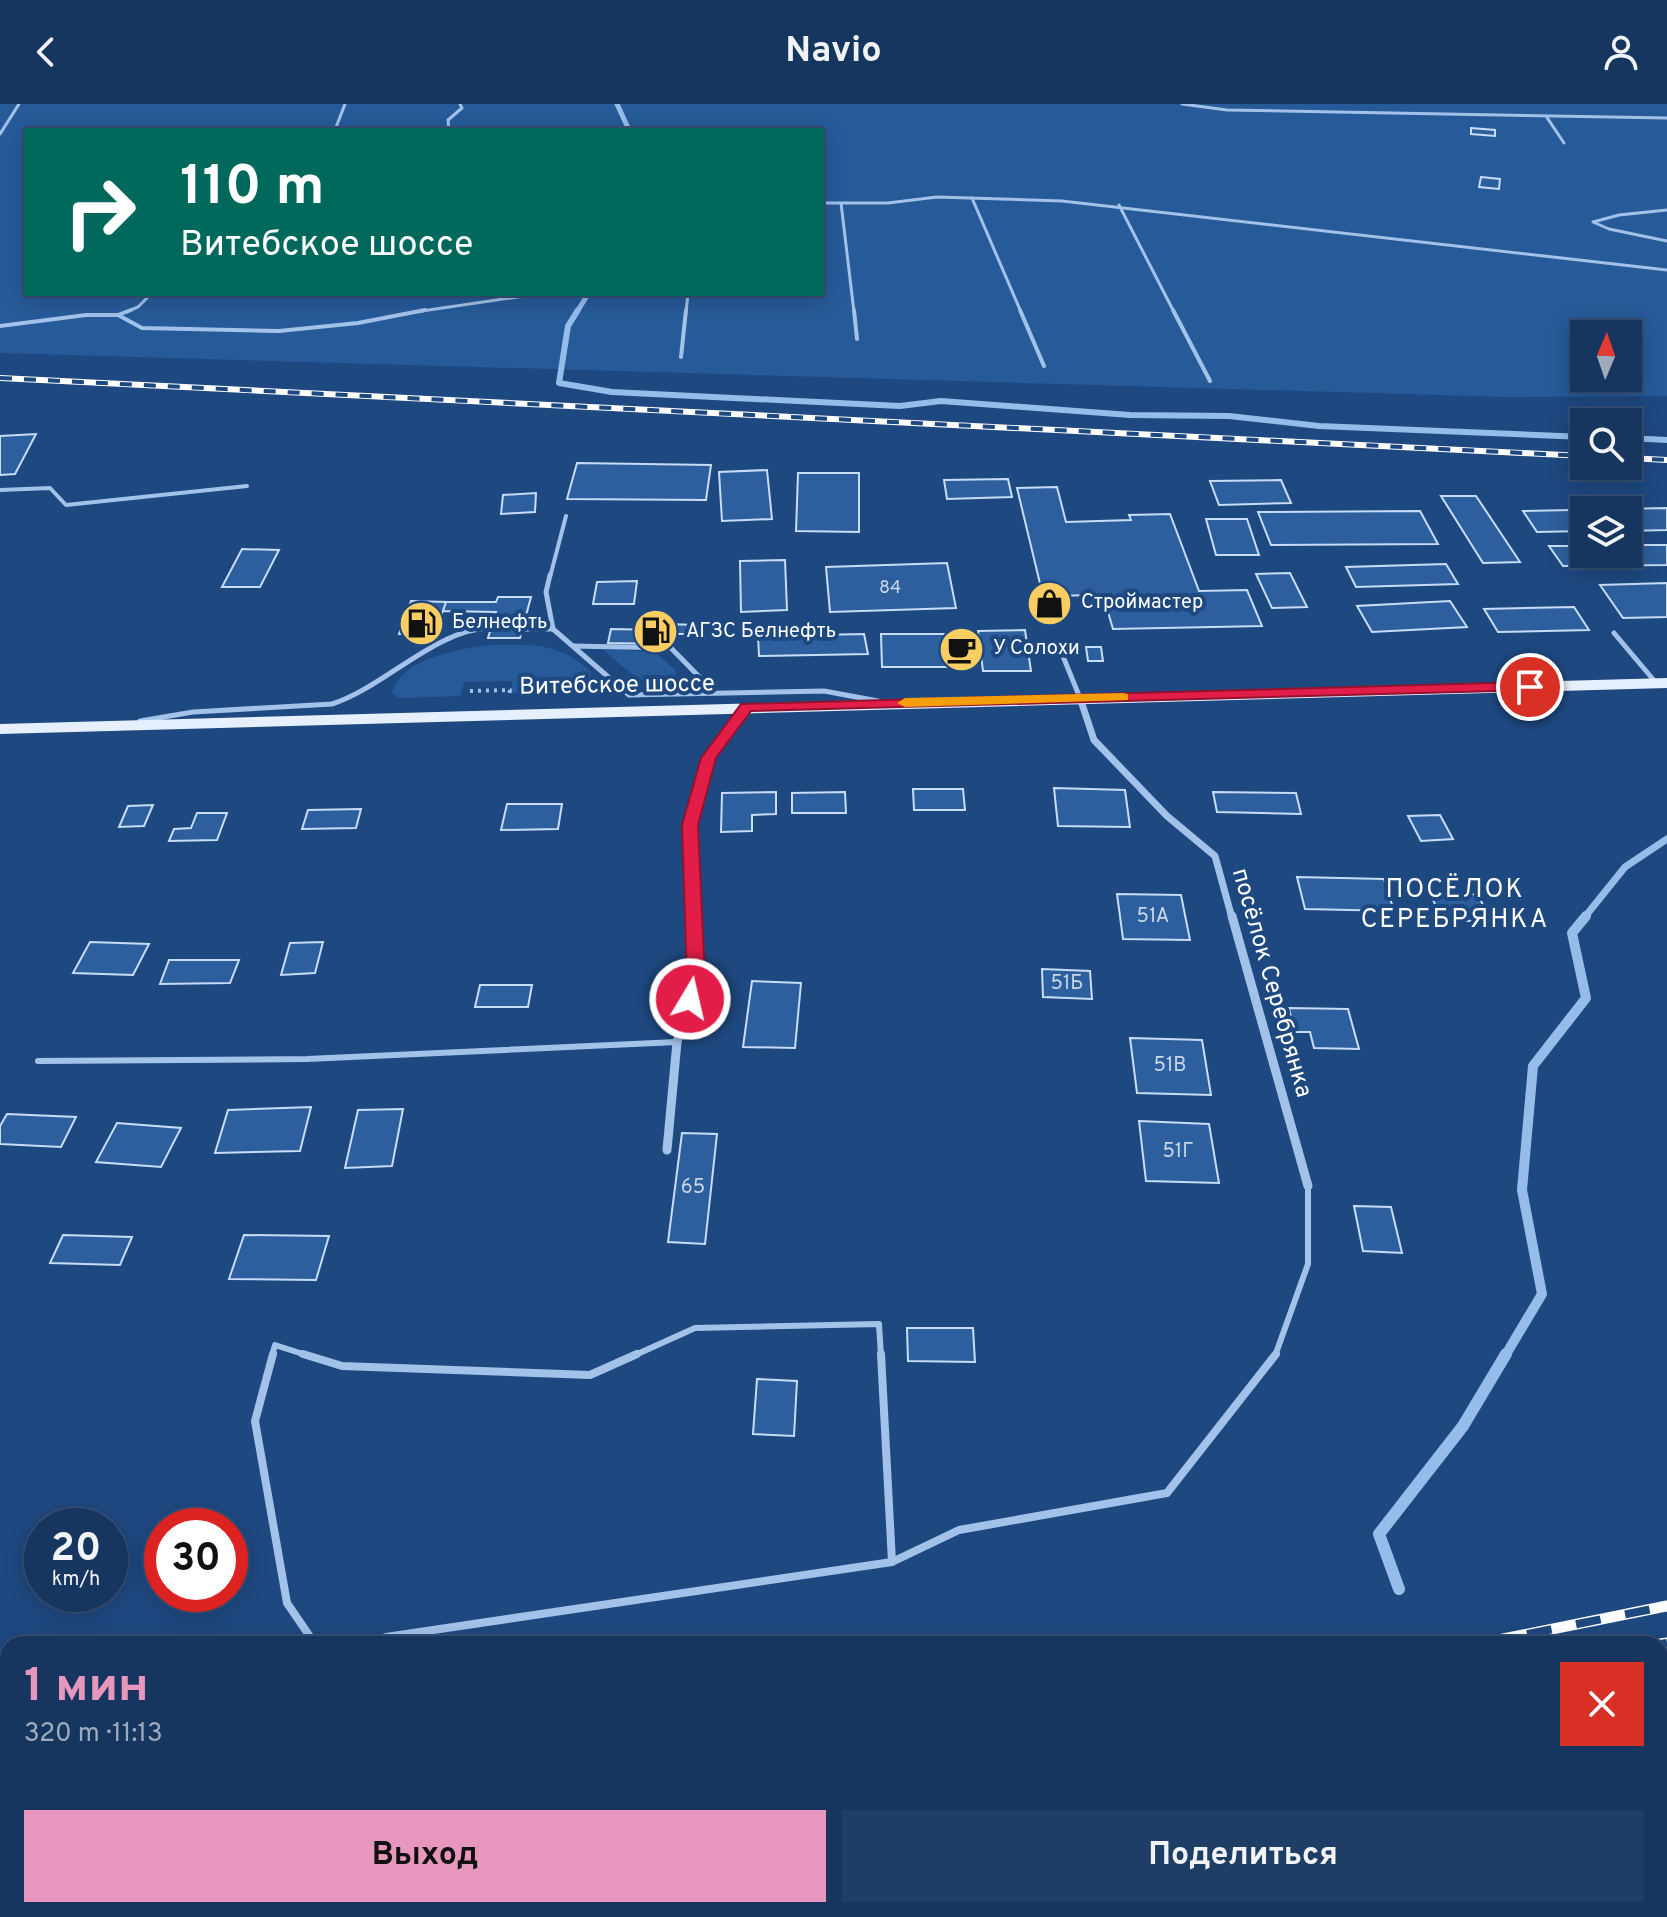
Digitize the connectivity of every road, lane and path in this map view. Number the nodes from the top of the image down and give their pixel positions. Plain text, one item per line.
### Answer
1 (19, 104) edge
2 (345, 104) edge
3 (460, 104) edge
4 (1182, 104) edge
5 (1546, 116) junction
6 (1667, 118) edge
7 (336, 128) edge
8 (449, 128) edge
9 (0, 134) edge
10 (1564, 143) dead end
11 (972, 198) junction
12 (824, 203) edge
13 (841, 203) junction
14 (1119, 205) junction
15 (1667, 210) edge
16 (1667, 241) edge
17 (1667, 270) edge
18 (149, 296) edge
19 (523, 296) edge
20 (688, 296) edge
21 (118, 315) junction
22 (0, 326) edge
23 (857, 339) dead end
24 (681, 357) dead end
25 (1044, 366) dead end
26 (1210, 381) dead end
27 (247, 486) dead end
28 (0, 490) edge
29 (566, 516) dead end
30 (491, 628) dead end
31 (522, 629) dead end
32 (553, 629) junction
33 (1614, 633) dead end
34 (1058, 644) dead end
35 (572, 646) junction
36 (1662, 683) edge
37 (715, 693) junction
38 (1080, 698) junction
39 (889, 703) junction
40 (747, 707) junction
41 (114, 725) junction
42 (0, 729) edge
43 (677, 1042) junction
44 (38, 1061) dead end
45 (667, 1150) dead end
46 (1308, 1186) joint
47 (892, 1562) junction
48 (310, 1636) edge
49 (393, 1636) edge

1 - 9 lane
2 - 7 lane
3 - 8 lane
4 - 5 lane
5 - 6 lane
5 - 10 lane
11 - 13 lane
11 - 14 lane
11 - 25 lane
12 - 13 lane
13 - 23 lane
14 - 17 lane
14 - 26 lane
15 - 16 lane
18 - 21 lane
19 - 21 lane
20 - 24 lane
21 - 22 lane
27 - 28 lane
29 - 32 lane
30 - 41 lane
31 - 32 lane
32 - 35 lane
33 - 36 lane
34 - 38 lane
35 - 37 lane
35 - 37 lane
36 - 38 main road, Витебское шоссе
37 - 39 lane
38 - 39 main road, Витебское шоссе
38 - 46 street, посёлок Серебрянка
39 - 40 main road, Витебское шоссе
40 - 41 main road, Витебское шоссе
40 - 43 street
41 - 42 main road, Витебское шоссе
43 - 44 lane
43 - 45 street
46 - 47 lane
47 - 48 lane
47 - 49 lane

